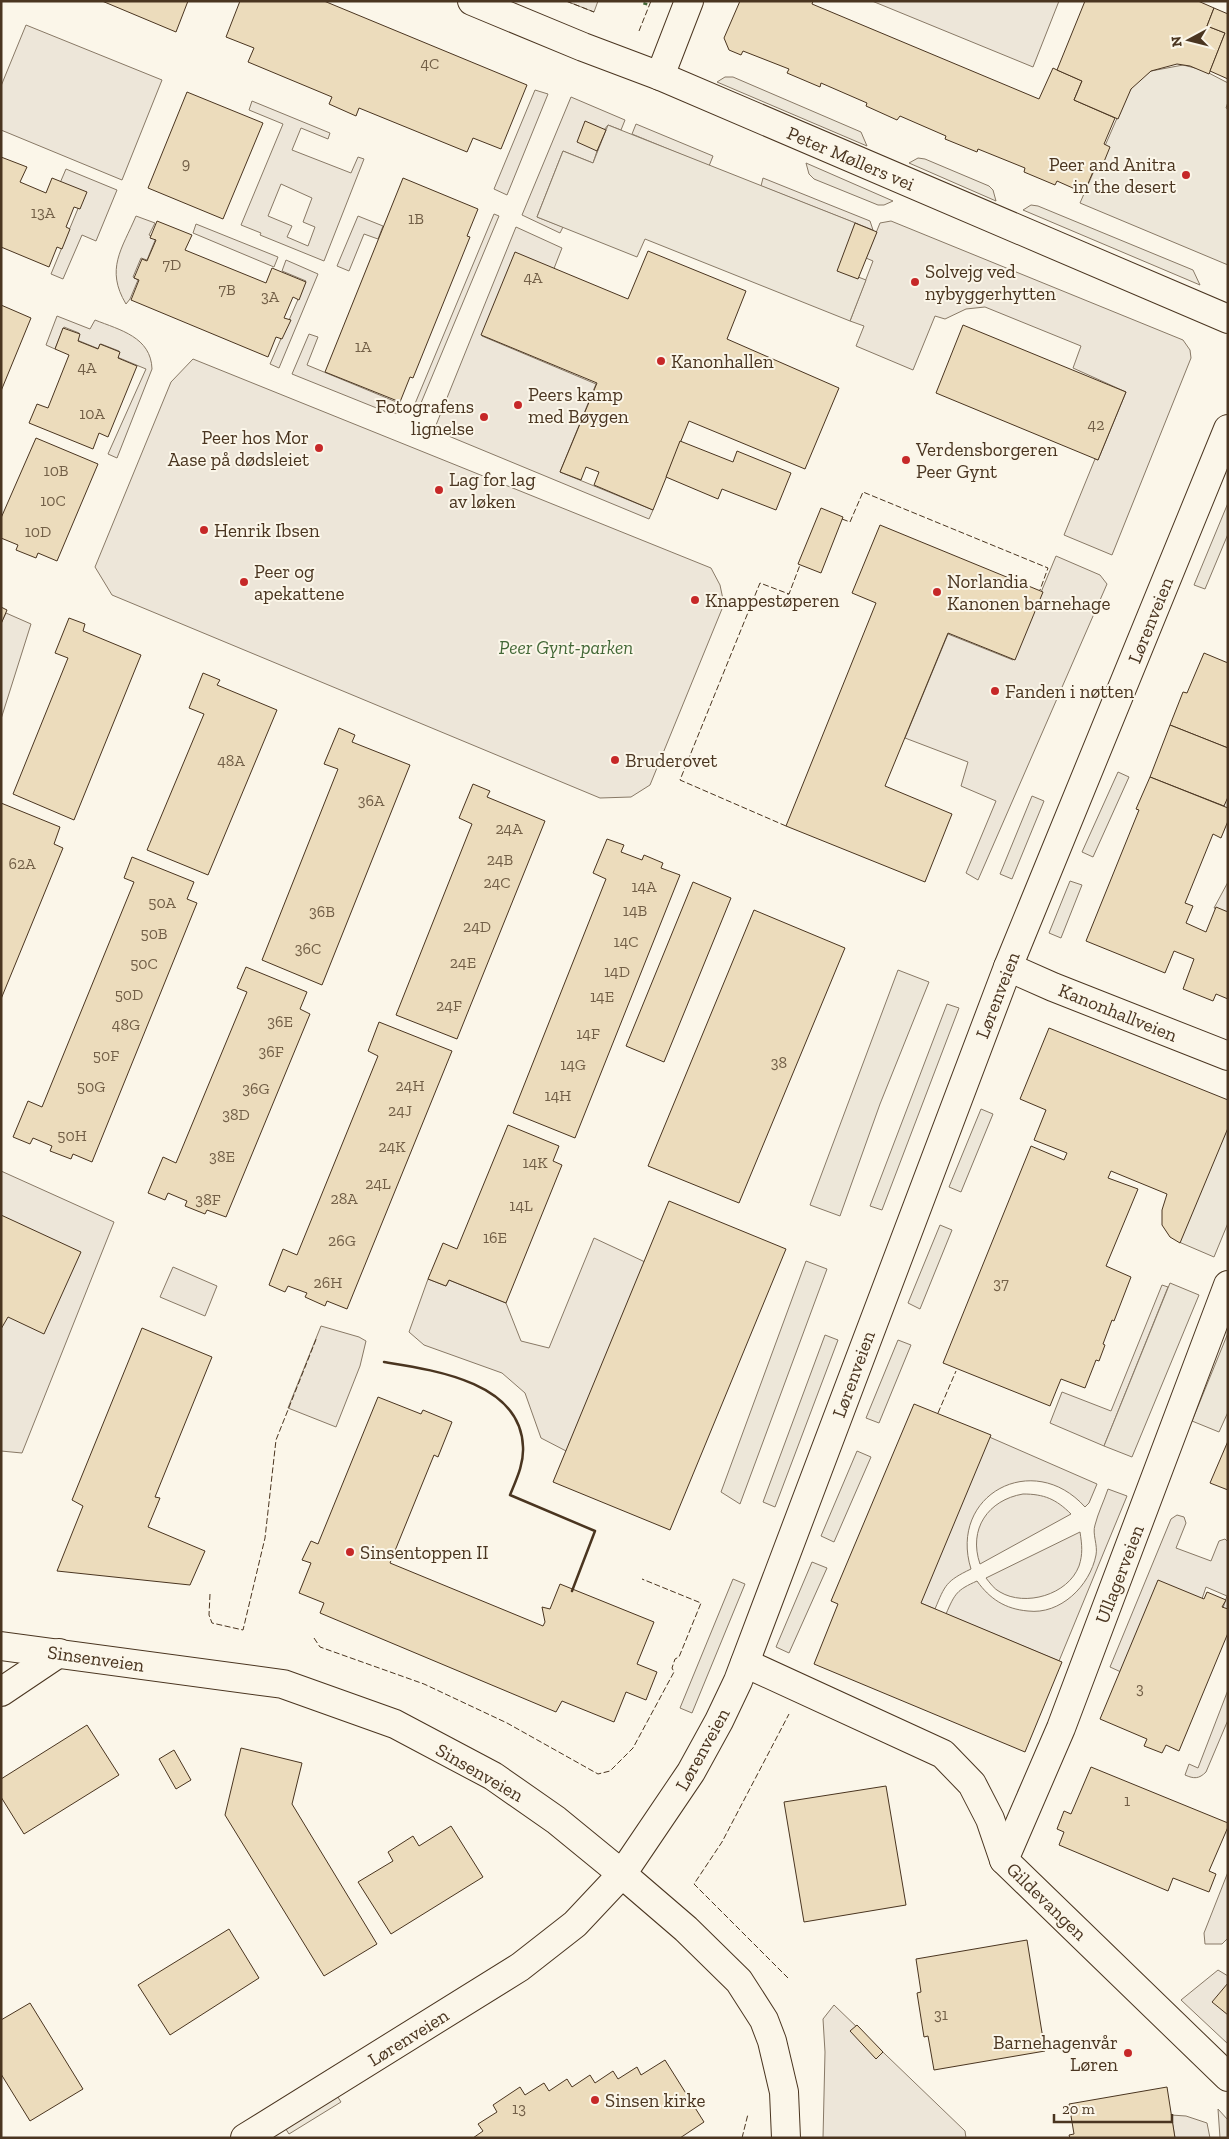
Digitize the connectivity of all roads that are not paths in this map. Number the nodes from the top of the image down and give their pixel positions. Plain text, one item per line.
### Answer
1 (472, 1) edge
2 (689, 1) edge
3 (660, 76) junction
4 (1228, 319) edge
5 (1228, 429) edge
6 (1008, 967) junction
7 (1228, 1056) edge
8 (1228, 1285) edge
9 (1, 1646) edge
10 (59, 1653) junction
11 (745, 1663) junction
12 (1, 1692) edge
13 (1004, 1860) junction
14 (622, 1874) junction
15 (1228, 2077) edge
16 (245, 2138) edge
17 (786, 2138) edge

1 - 3 street, Peter Møllers vei
2 - 3 street
3 - 4 street, Peter Møllers vei
5 - 6 street, Lørenveien
6 - 7 street, Kanonhallveien
6 - 11 street, Lørenveien
8 - 13 street, Ullagerveien
9 - 10 street, Sinsenveien
10 - 12 street
10 - 14 street, Sinsenveien
11 - 13 street, Gildevangen
11 - 14 street, Lørenveien
13 - 15 street, Gildevangen
14 - 16 street, Lørenveien
14 - 17 street, Sinsenveien

